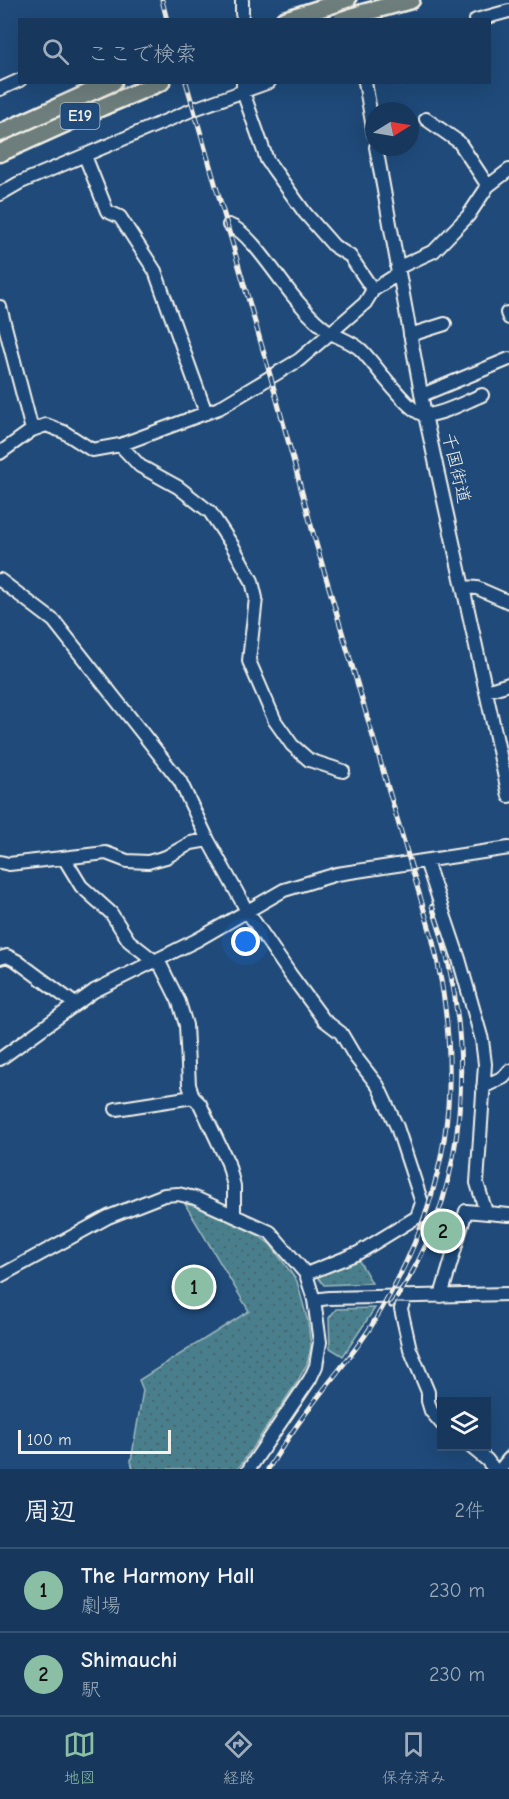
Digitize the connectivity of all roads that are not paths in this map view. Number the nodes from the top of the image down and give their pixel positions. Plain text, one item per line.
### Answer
1 (242, 0) edge
2 (411, 0) edge
3 (346, 1) edge
4 (509, 11) edge
5 (242, 14) dead end
6 (359, 16) edge
7 (291, 18) edge
8 (483, 18) edge
9 (18, 81) edge
10 (109, 84) edge
11 (156, 84) edge
12 (259, 84) edge
13 (365, 84) edge
14 (243, 87) edge
15 (0, 89) edge
16 (368, 102) edge
17 (426, 119) dead end
18 (0, 133) edge
19 (0, 153) edge
20 (85, 156) junction
21 (378, 156) edge
22 (509, 170) edge
23 (488, 186) junction
24 (0, 194) edge
25 (229, 225) dead end
26 (398, 271) junction
27 (373, 290) junction
28 (0, 307) edge
29 (445, 324) dead end
30 (331, 333) junction
31 (410, 334) junction
32 (509, 359) edge
33 (422, 395) junction
34 (482, 395) dead end
35 (206, 413) junction
36 (425, 415) junction
37 (32, 430) junction
38 (120, 445) junction
39 (0, 453) edge
40 (0, 580) edge
41 (464, 587) junction
42 (509, 602) edge
43 (509, 684) edge
44 (486, 691) junction
45 (343, 771) dead end
46 (509, 796) edge
47 (208, 840) junction
48 (509, 848) edge
49 (64, 858) junction
50 (426, 861) junction
51 (0, 862) edge
52 (247, 910) junction
53 (0, 958) edge
54 (153, 960) junction
55 (75, 1004) junction
56 (0, 1059) edge
57 (509, 1071) edge
58 (483, 1088) junction
59 (193, 1097) junction
60 (116, 1109) dead end
61 (486, 1212) junction
62 (234, 1215) junction
63 (509, 1215) edge
64 (306, 1274) junction
65 (0, 1276) edge
66 (509, 1294) edge
67 (405, 1296) junction
68 (441, 1296) junction
69 (314, 1300) junction
70 (437, 1418) edge
71 (476, 1451) edge
72 (509, 1459) edge
73 (495, 1467) edge
74 (249, 1469) edge

1 - 5 street
2 - 6 highway
3 - 6 street
3 - 7 highway
4 - 8 street
9 - 15 street
10 - 18 highway, E19
11 - 19 highway, E19
12 - 14 street
13 - 16 street
14 - 20 street
14 - 27 street
17 - 23 street
20 - 24 street
20 - 35 street
21 - 26 street, 千国街道
22 - 23 street
23 - 26 street
25 - 30 street
26 - 27 street
26 - 31 street, 千国街道
27 - 30 street
28 - 37 street
29 - 31 street
30 - 35 street
30 - 36 street
31 - 33 street, 千国街道
32 - 33 street
33 - 36 street, 千国街道
34 - 36 street
35 - 38 street
36 - 41 street, 千国街道
37 - 38 street
37 - 39 street
38 - 45 street
40 - 47 street
41 - 42 street
41 - 44 street, 千国街道
43 - 44 street
44 - 46 street, 千国街道
47 - 49 street
47 - 52 street
48 - 50 street
49 - 51 street
49 - 54 street
50 - 52 street
50 - 58 street
52 - 54 street
52 - 64 street
53 - 55 street
54 - 55 street
54 - 59 street
55 - 56 street
57 - 58 street
58 - 61 street
59 - 60 street
59 - 62 street
61 - 63 street
61 - 68 street
62 - 64 street
62 - 65 street
64 - 69 street
66 - 68 street
67 - 68 street
67 - 69 street
67 - 70 street
69 - 74 street
71 - 73 street
72 - 73 street

